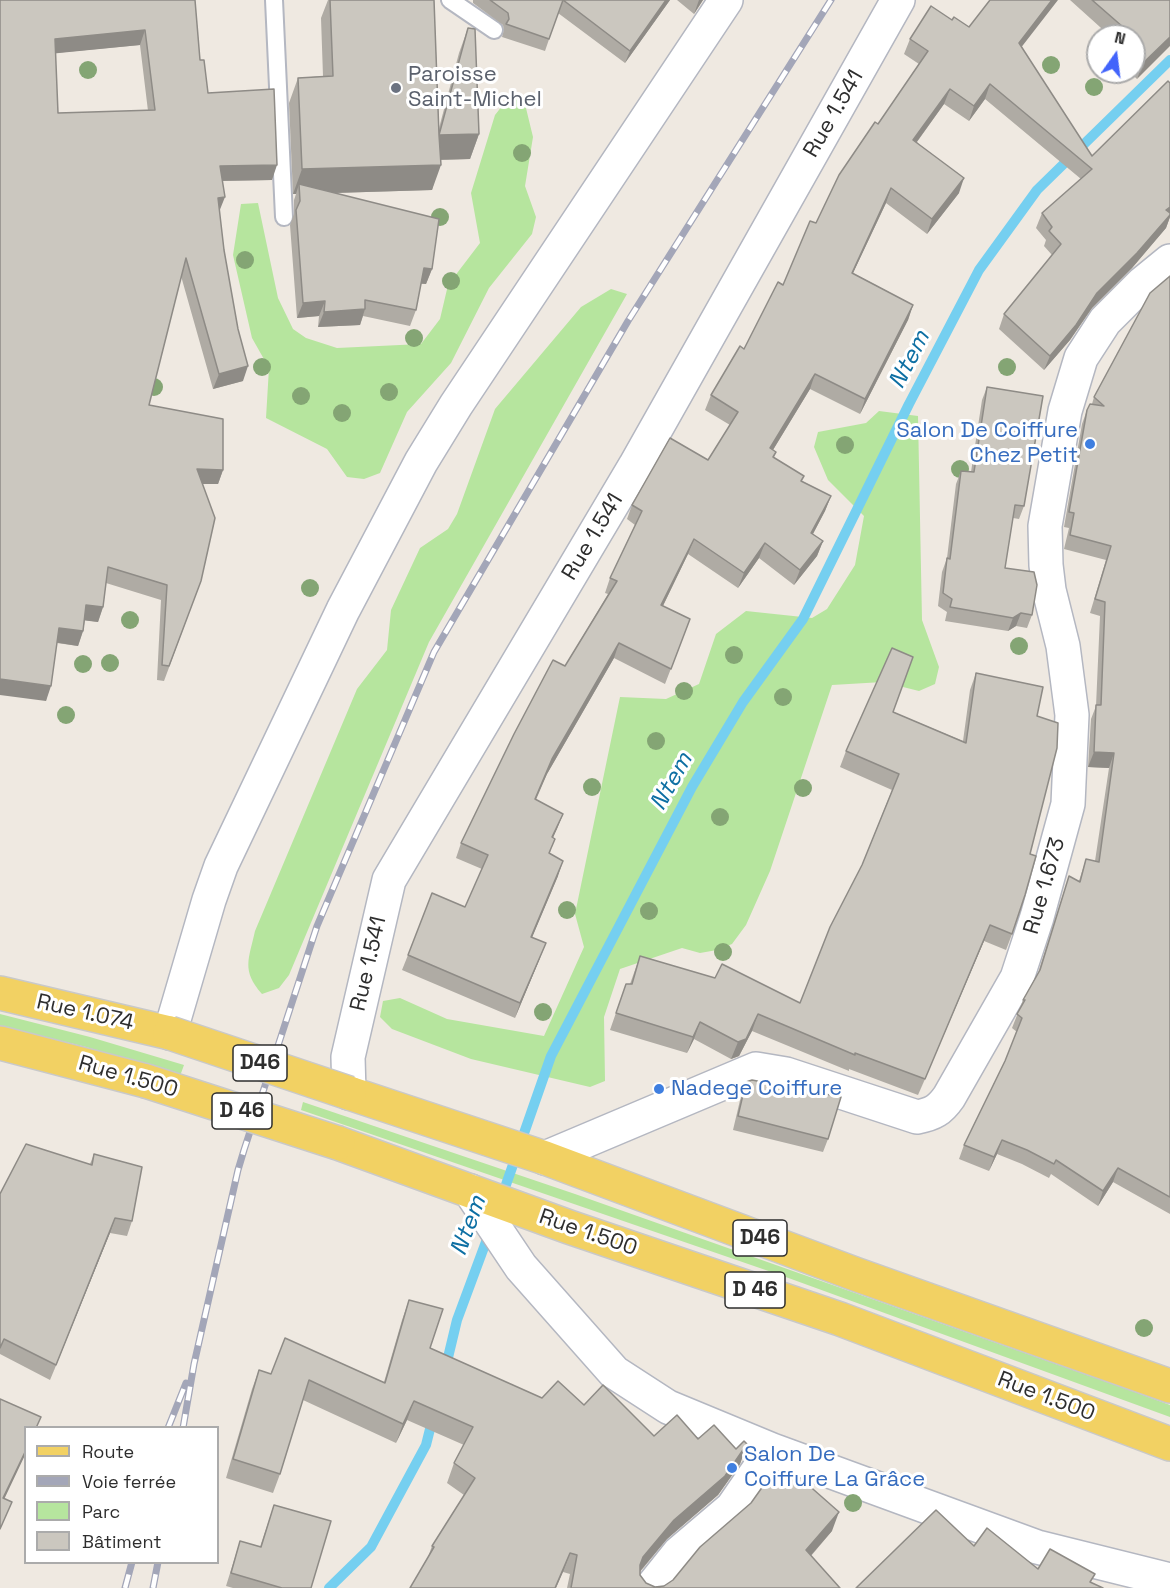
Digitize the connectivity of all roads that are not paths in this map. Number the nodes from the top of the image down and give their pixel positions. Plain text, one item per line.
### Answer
1 (274, 0) edge
2 (450, 0) edge
3 (726, 0) edge
4 (898, 0) edge
5 (494, 30) dead end
6 (284, 217) dead end
7 (1170, 261) edge
8 (0, 993) edge
9 (170, 1033) junction
10 (0, 1043) edge
11 (349, 1093) junction
12 (545, 1158) junction
13 (470, 1191) junction
14 (1170, 1386) edge
15 (1170, 1444) edge
16 (772, 1450) junction
17 (1170, 1580) edge
18 (651, 1588) edge

1 - 6 lane
2 - 5 lane
3 - 9 street
4 - 11 street, Rue 1.541
7 - 12 street, Rue 1.673
8 - 9 main road, Rue 1.074 / D46
9 - 11 main road, D46, bridge
10 - 13 main road, Rue 1.500 / D 46, bridge
11 - 12 main road, D46
12 - 14 main road, D46
13 - 15 main road, Rue 1.500 / D 46
13 - 16 street
16 - 17 street
16 - 18 street

